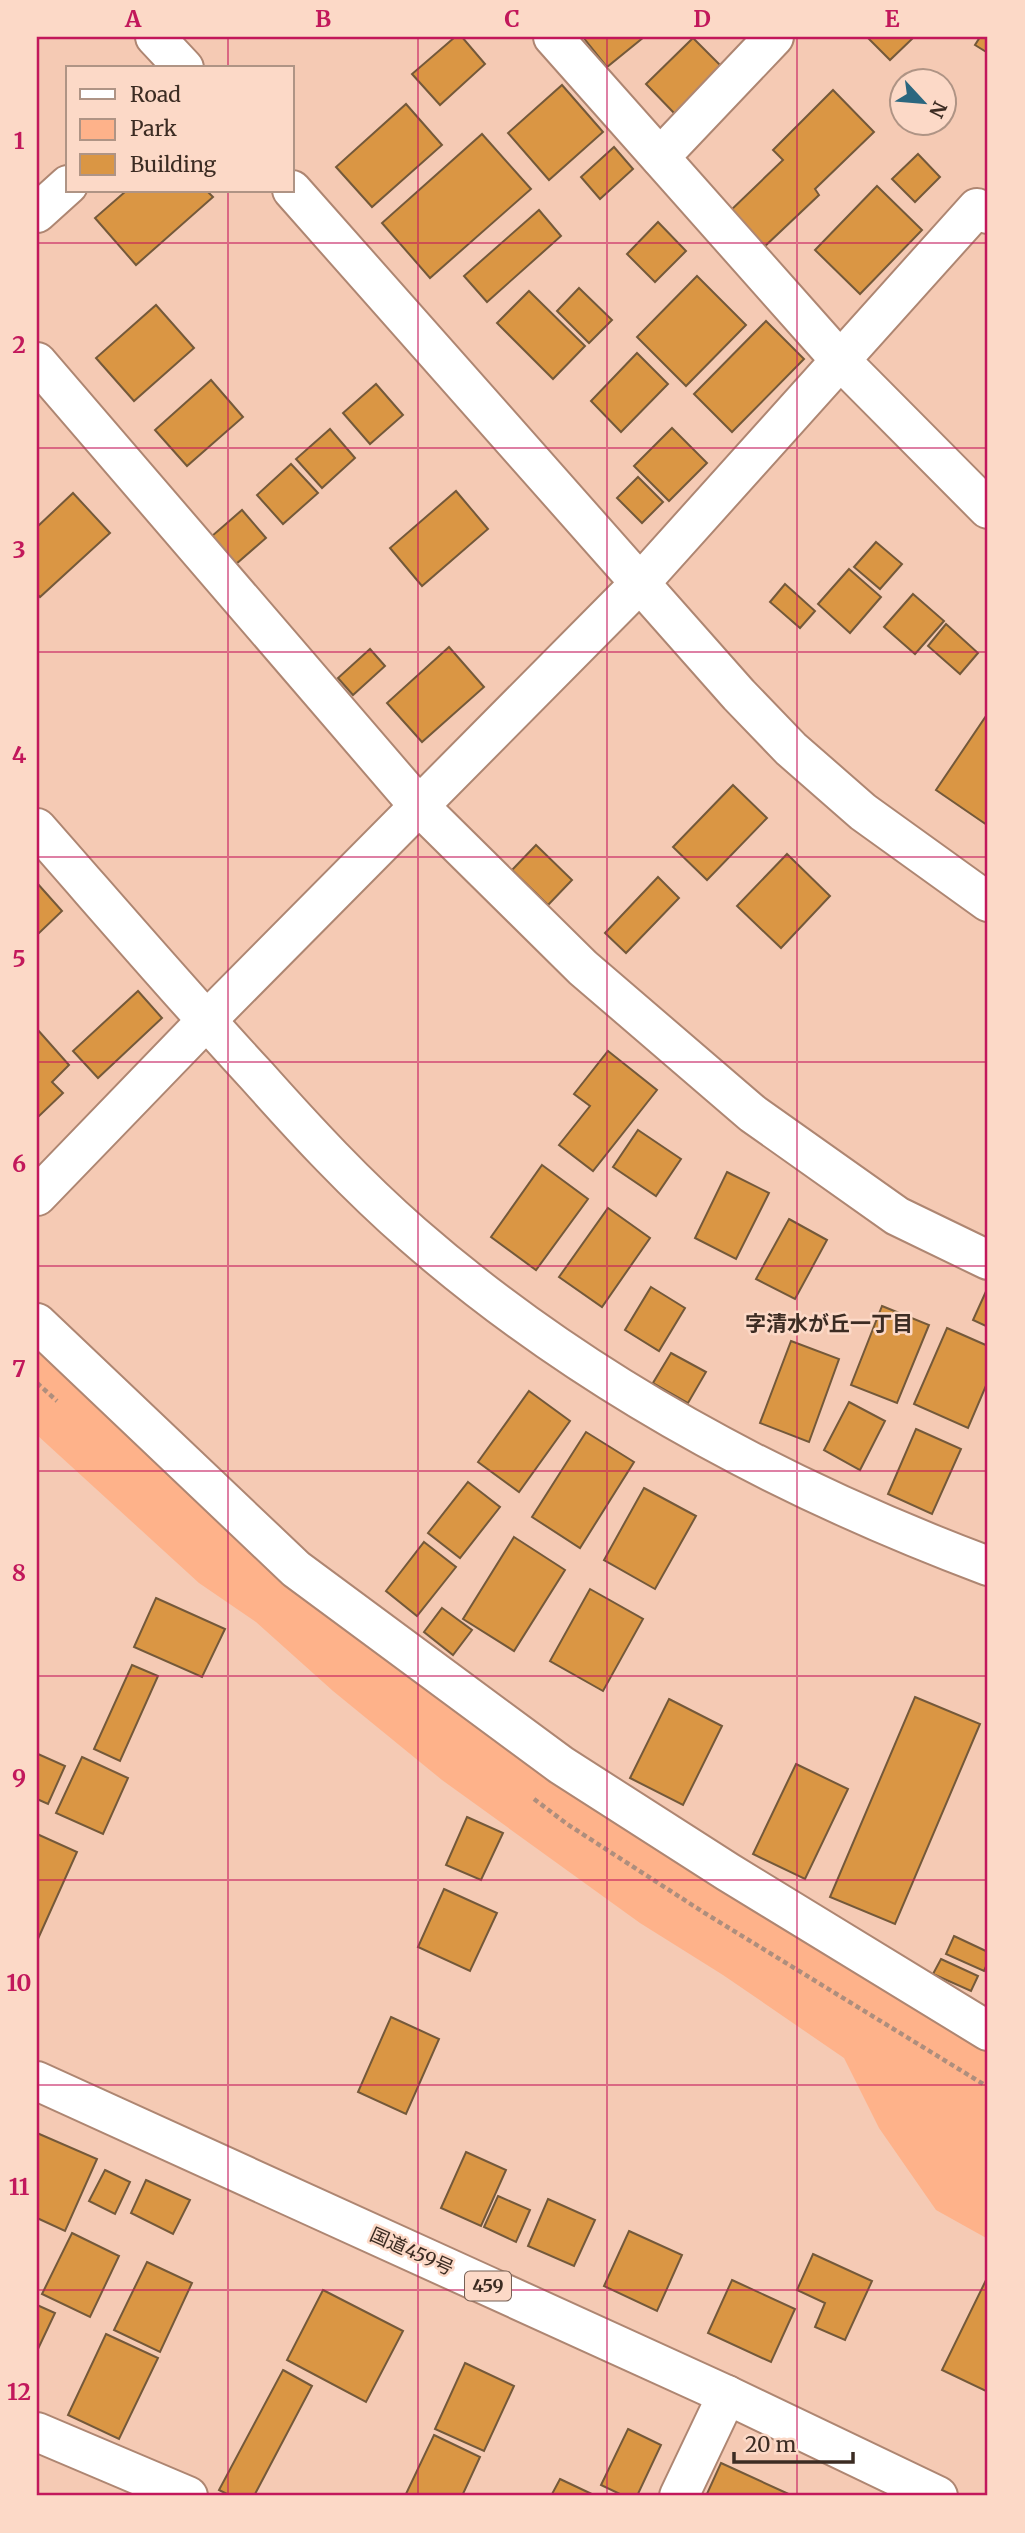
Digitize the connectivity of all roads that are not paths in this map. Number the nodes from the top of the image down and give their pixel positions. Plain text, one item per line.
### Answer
1 (155, 37) edge
2 (553, 37) edge
3 (774, 37) edge
4 (182, 66) edge
5 (660, 156) junction
6 (66, 188) edge
7 (294, 192) edge
8 (985, 204) edge
9 (37, 213) edge
10 (839, 359) junction
11 (37, 362) edge
12 (988, 509) edge
13 (641, 582) junction
14 (419, 806) junction
15 (37, 828) edge
16 (988, 902) edge
17 (206, 1021) junction
18 (37, 1196) edge
19 (988, 1260) edge
20 (37, 1324) edge
21 (988, 1566) edge
22 (988, 2031) edge
23 (37, 2081) edge
24 (727, 2395) junction
25 (37, 2432) edge
26 (188, 2496) edge
27 (679, 2496) edge
28 (938, 2496) edge

1 - 4 main road
2 - 5 main road
3 - 5 main road
5 - 10 main road
6 - 9 main road
7 - 13 main road
8 - 10 main road
10 - 12 main road
10 - 13 main road
11 - 14 main road
13 - 14 main road
13 - 16 main road
14 - 17 main road
14 - 19 main road
15 - 17 main road
17 - 18 main road
17 - 21 main road
20 - 22 main road
23 - 24 main road, 国道459号 / 459
24 - 27 main road
24 - 28 main road, 国道459号 / 459
25 - 26 main road

